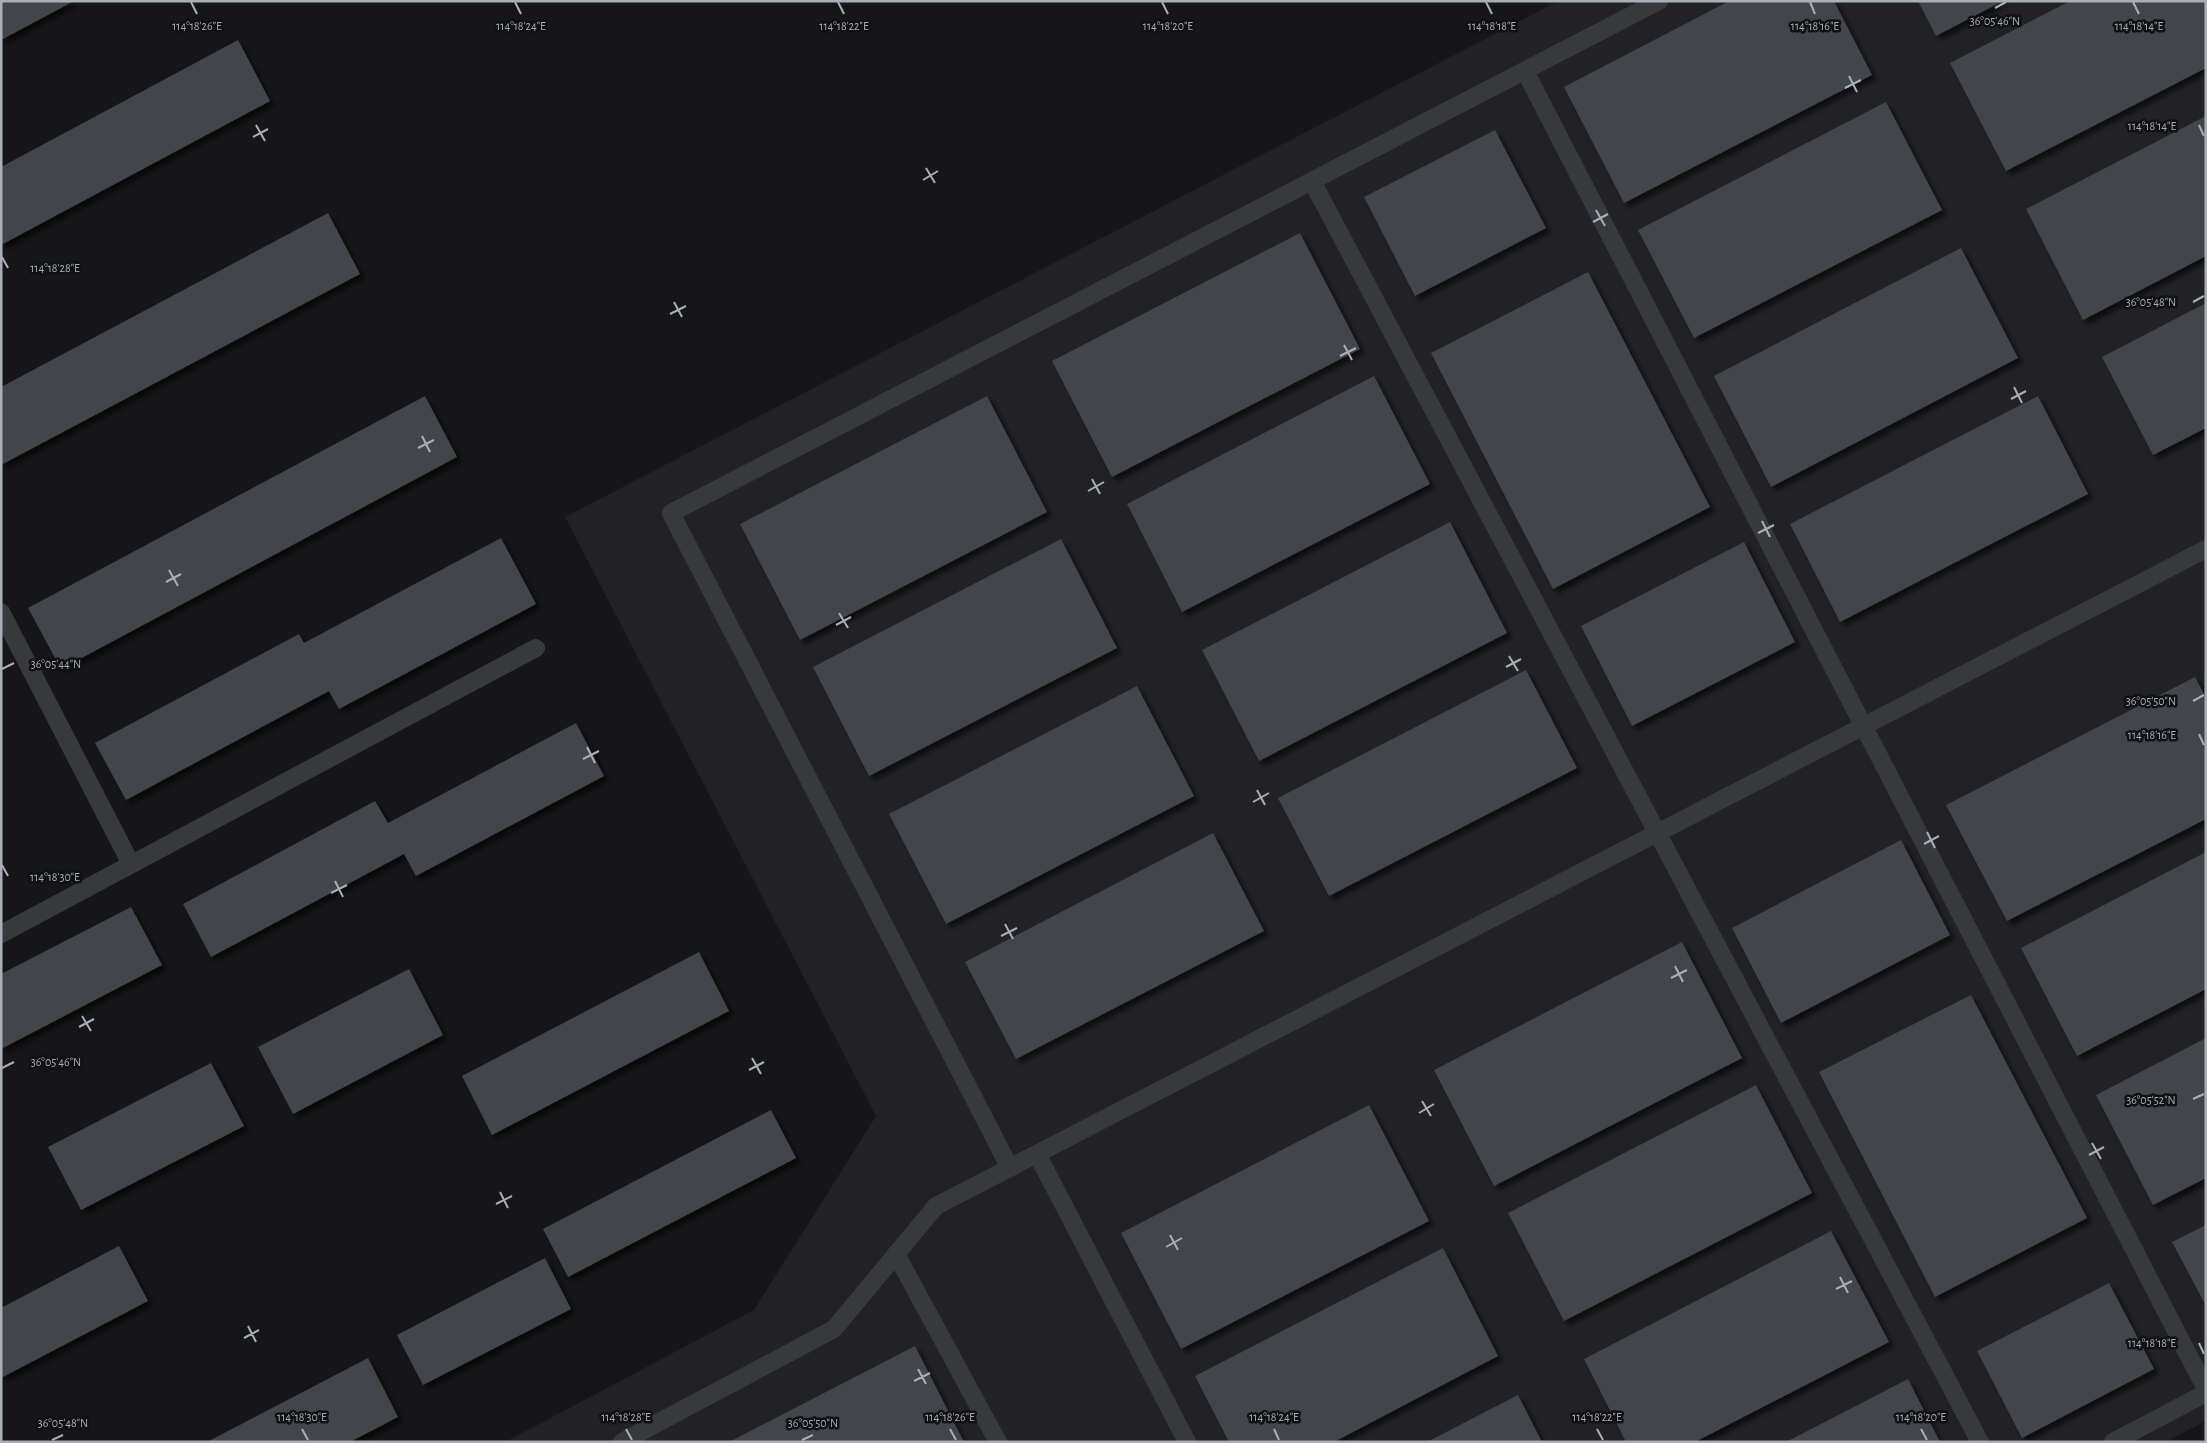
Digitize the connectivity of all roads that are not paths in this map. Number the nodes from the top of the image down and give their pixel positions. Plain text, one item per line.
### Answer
1 (1659, 1) edge
2 (1525, 71) junction
3 (1312, 181) junction
4 (2206, 549) edge
5 (1, 612) edge
6 (536, 648) dead end
7 (1863, 726) junction
8 (1658, 832) junction
9 (131, 864) junction
10 (1, 934) edge
11 (1037, 1154) junction
12 (1010, 1168) junction
13 (896, 1254) junction
14 (2206, 1389) edge
15 (2206, 1393) edge
16 (622, 1442) edge
17 (998, 1442) edge
18 (1187, 1442) edge
19 (1980, 1442) edge
20 (2113, 1442) edge

1 - 2 lane
2 - 3 lane
2 - 7 lane
3 - 8 lane
3 - 12 lane
4 - 7 lane
5 - 9 lane
6 - 9 lane
7 - 8 lane
7 - 14 lane
8 - 11 lane
8 - 19 lane
9 - 10 lane
11 - 12 lane
11 - 18 lane
12 - 13 lane
13 - 16 lane
13 - 17 lane
15 - 20 lane

